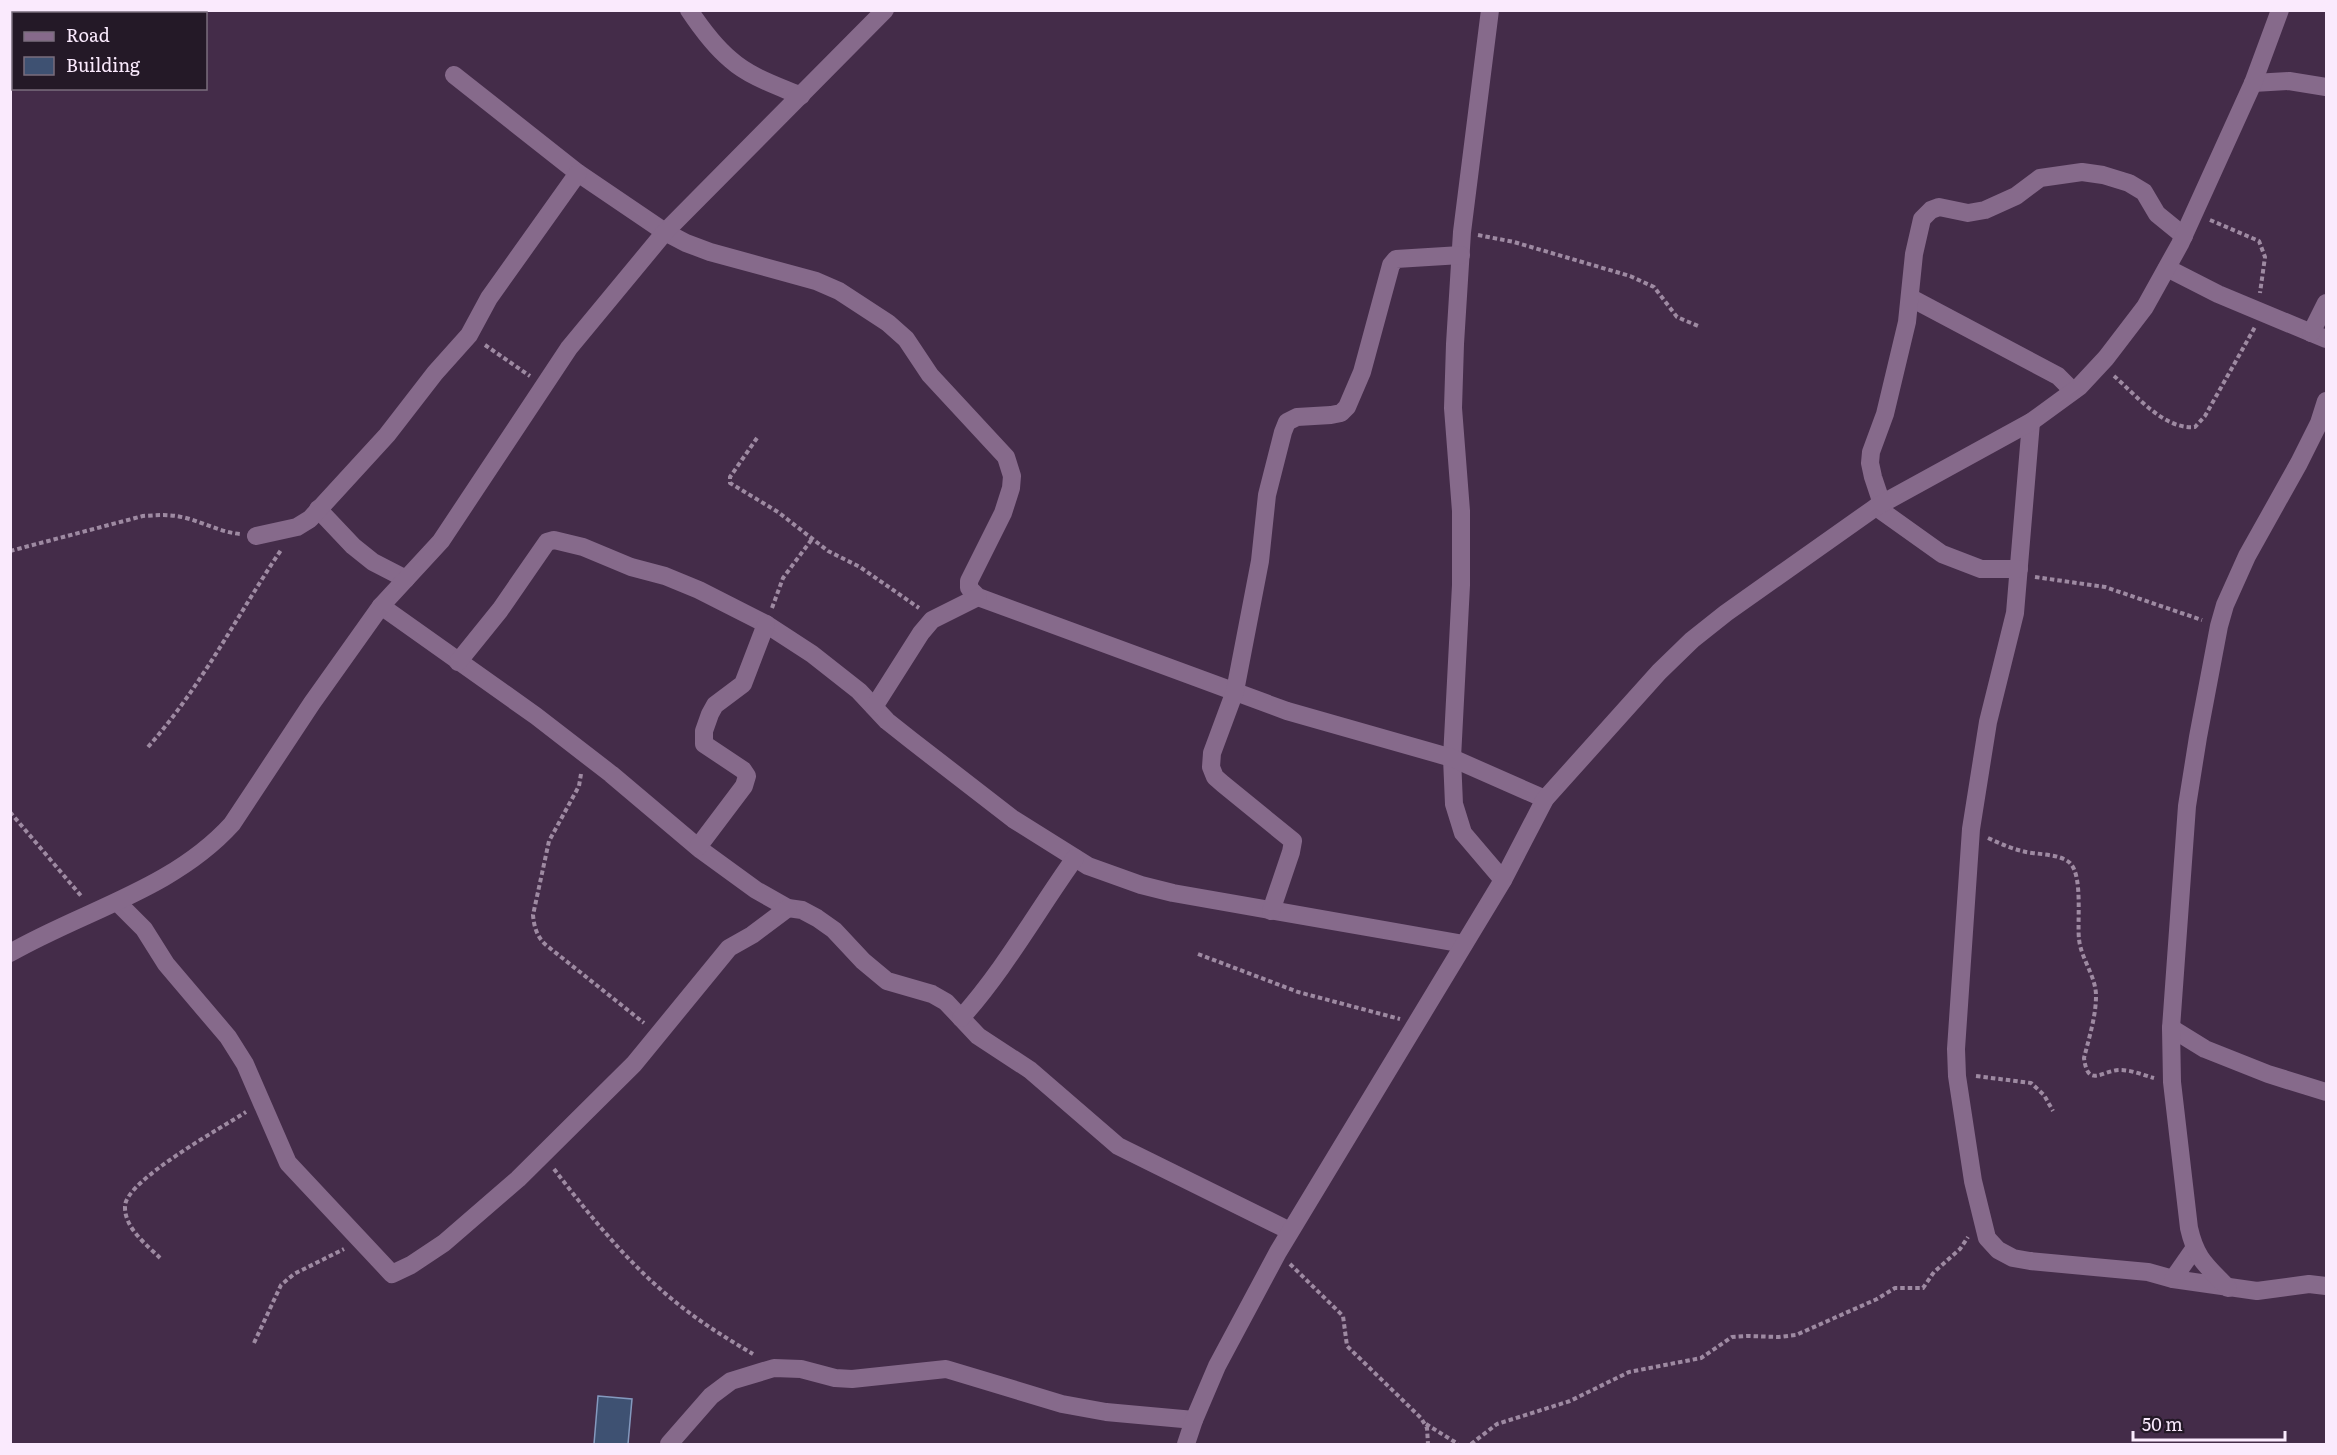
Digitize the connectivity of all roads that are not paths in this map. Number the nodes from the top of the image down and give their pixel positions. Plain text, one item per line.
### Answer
1 (689, 10) edge
2 (885, 10) edge
3 (1491, 10) edge
4 (2280, 10) edge
5 (454, 75) dead end
6 (2253, 83) junction
7 (2326, 87) edge
8 (801, 96) junction
9 (578, 173) junction
10 (665, 232) junction
11 (2184, 236) junction
12 (1461, 255) junction
13 (2167, 268) junction
14 (1911, 298) junction
15 (2326, 303) edge
16 (2319, 336) edge
17 (2073, 391) junction
18 (2326, 401) edge
19 (2031, 422) junction
20 (1879, 506) junction
21 (318, 509) junction
22 (256, 536) road end
23 (2019, 572) junction
24 (406, 579) junction
25 (978, 597) junction
26 (381, 606) junction
27 (766, 624) junction
28 (458, 662) junction
29 (1235, 691) junction
30 (874, 707) junction
31 (1452, 758) junction
32 (1545, 799) junction
33 (698, 847) junction
34 (1075, 858) junction
35 (1503, 880) junction
36 (117, 902) junction
37 (788, 908) junction
38 (1271, 911) junction
39 (1464, 944) junction
40 (10, 953) edge
41 (962, 1018) junction
42 (2171, 1028) junction
43 (2326, 1092) edge
44 (1290, 1231) junction
45 (2194, 1249) junction
46 (2173, 1279) junction
47 (2326, 1286) edge
48 (2228, 1288) junction
49 (1194, 1420) junction
50 (669, 1444) edge
51 (1186, 1444) edge

1 - 8 street
2 - 8 street
3 - 12 street
4 - 6 street
5 - 9 street
6 - 7 street
6 - 11 street
8 - 10 street
9 - 10 street
9 - 21 street
10 - 24 street
10 - 25 street
11 - 13 street
11 - 14 street
12 - 29 street
12 - 31 street
13 - 16 street
13 - 17 street
14 - 17 street
14 - 20 street
15 - 16 street
17 - 19 street
18 - 42 street
19 - 20 street
19 - 23 street
20 - 23 street
20 - 32 street
21 - 22 street
21 - 24 street
23 - 46 street
24 - 26 street
25 - 29 street
25 - 30 street
26 - 28 street
26 - 36 street
27 - 28 street
27 - 30 street
27 - 33 street
28 - 33 street
29 - 31 street
29 - 38 street
30 - 34 street
31 - 32 street
31 - 35 street
32 - 35 street
33 - 37 street
34 - 38 street
34 - 41 street
35 - 39 street
36 - 37 street
36 - 40 street
37 - 41 street
38 - 39 street
39 - 44 street
41 - 44 street
42 - 43 street
42 - 45 street
44 - 49 street
45 - 46 street
45 - 48 street
46 - 48 street
47 - 48 street
49 - 50 street
49 - 51 street

